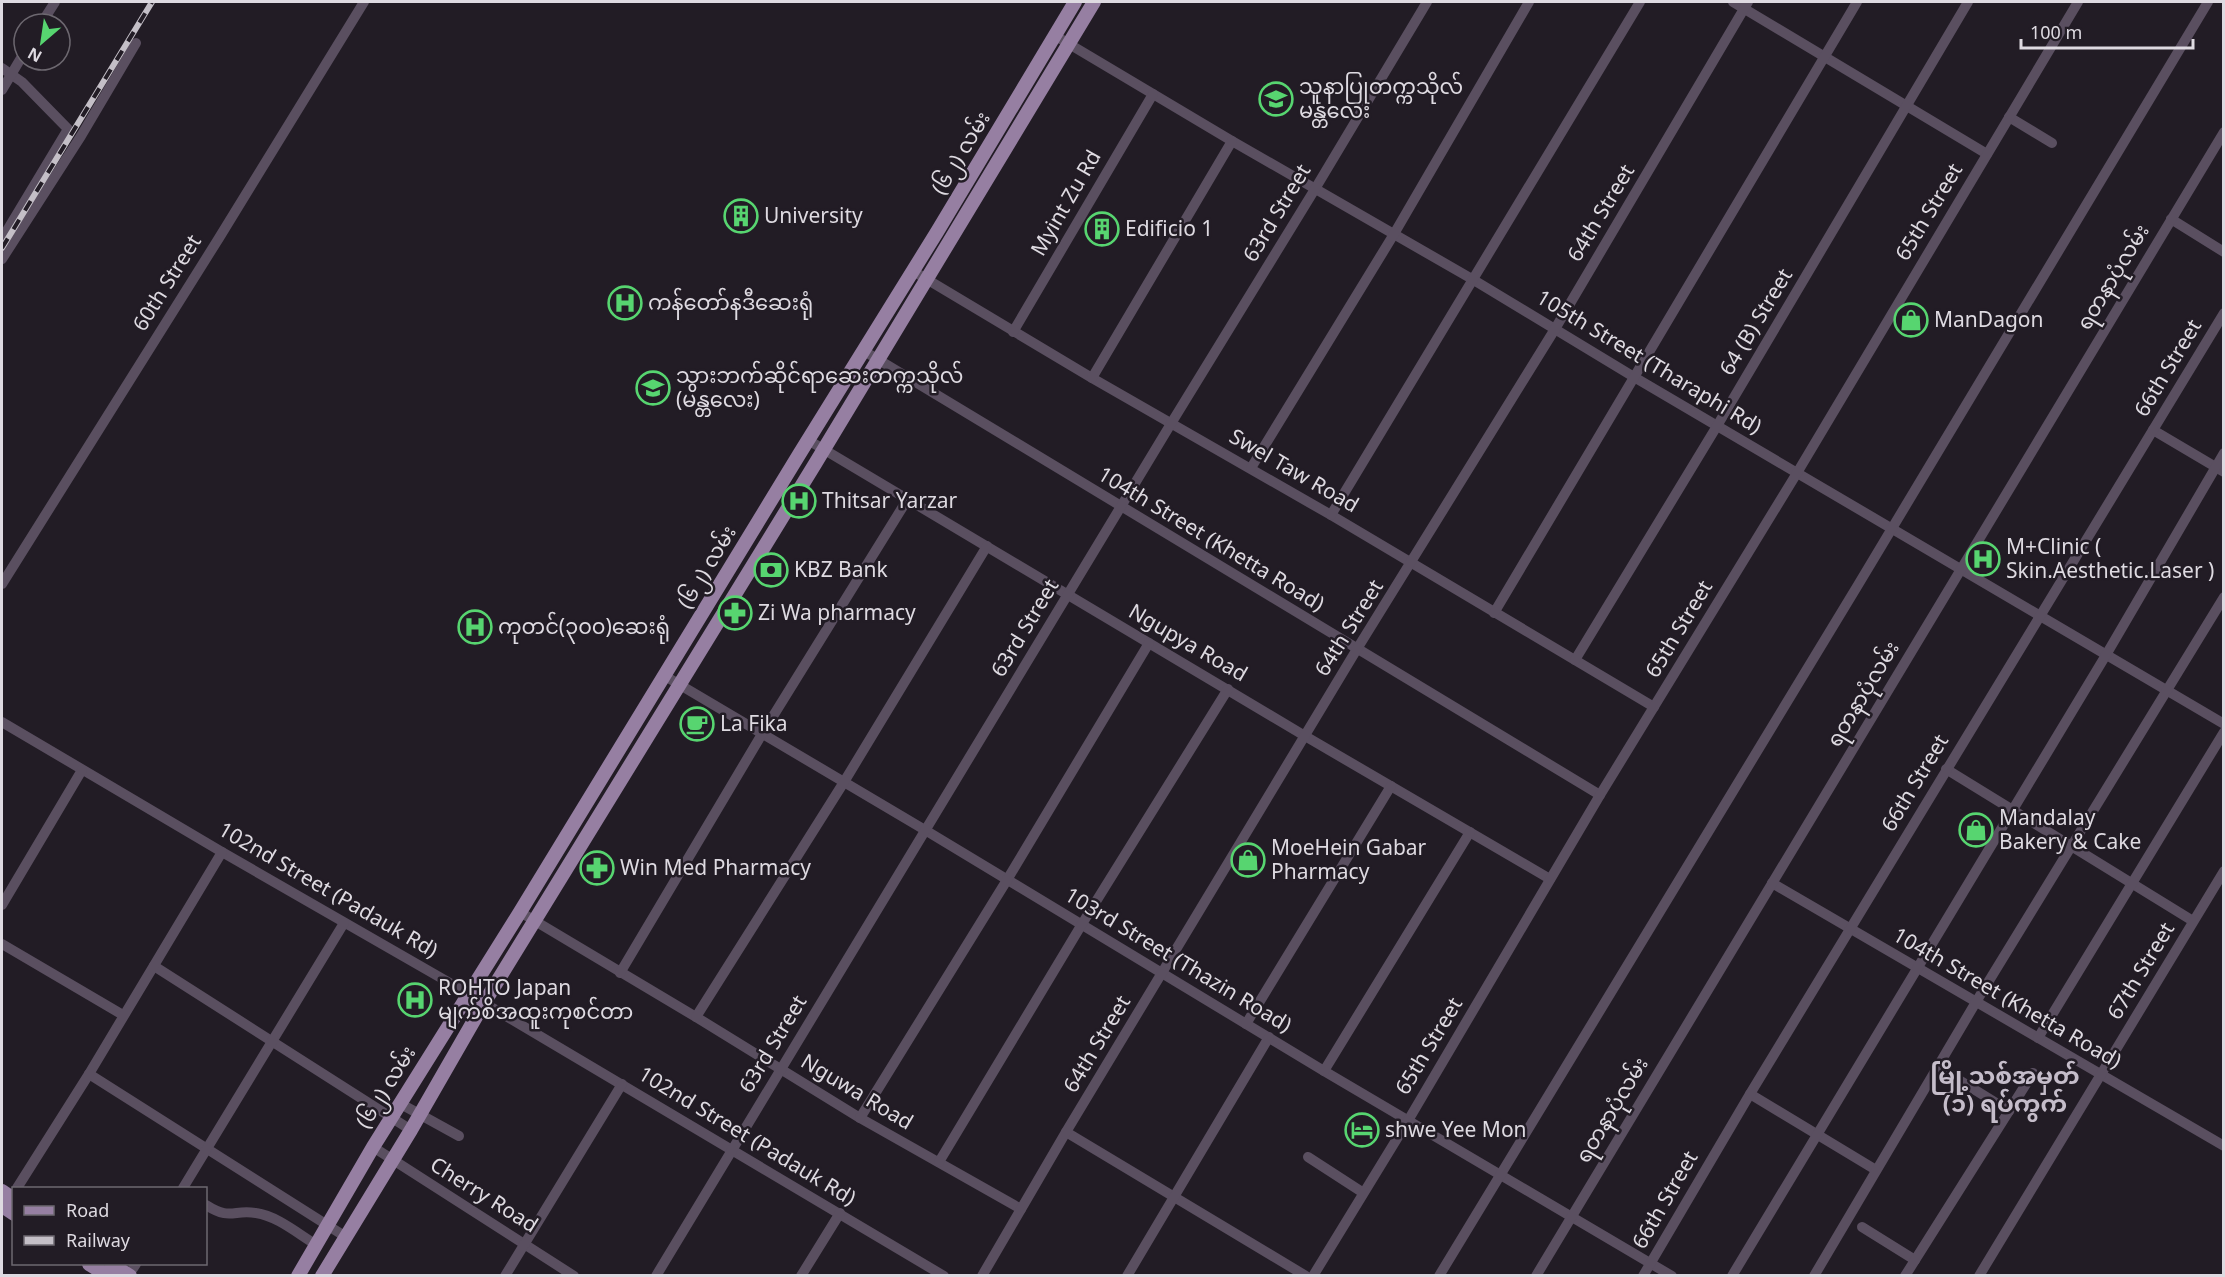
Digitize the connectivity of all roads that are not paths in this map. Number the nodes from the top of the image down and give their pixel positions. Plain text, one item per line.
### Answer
1 (364, 2) edge
2 (1075, 2) edge
3 (1094, 2) edge
4 (1427, 2) edge
5 (1529, 2) edge
6 (1641, 2) edge
7 (1733, 2) edge
8 (1857, 2) edge
9 (1968, 2) edge
10 (2078, 2) edge
11 (2208, 2) edge
12 (1746, 5) edge
13 (1054, 35) junction
14 (136, 43) dead end
15 (1068, 43) junction
16 (1824, 57) junction
17 (7, 71) edge
18 (2, 90) edge
19 (1153, 94) junction
20 (1906, 105) junction
21 (2009, 117) junction
22 (68, 127) junction
23 (2223, 132) edge
24 (81, 136) junction
25 (1232, 141) junction
26 (2052, 143) dead end
27 (1987, 154) junction
28 (1315, 189) junction
29 (2171, 219) junction
30 (1394, 234) junction
31 (2, 239) edge
32 (2223, 252) edge
33 (2, 259) edge
34 (912, 271) junction
35 (1472, 279) junction
36 (927, 280) junction
37 (2223, 313) edge
38 (1555, 330) junction
39 (1013, 332) junction
40 (864, 351) junction
41 (877, 359) junction
42 (1634, 377) junction
43 (1092, 378) junction
44 (1172, 422) junction
45 (1717, 426) junction
46 (2153, 430) junction
47 (808, 440) junction
48 (824, 449) junction
49 (2223, 453) edge
50 (1251, 468) junction
51 (2219, 470) edge
52 (1797, 473) junction
53 (907, 500) junction
54 (1121, 507) junction
55 (1331, 514) junction
56 (1892, 529) junction
57 (987, 546) junction
58 (1413, 563) junction
59 (1960, 569) junction
60 (2, 584) edge
61 (1068, 596) junction
62 (2223, 597) edge
63 (1494, 613) junction
64 (2040, 616) junction
65 (1149, 643) junction
66 (1358, 649) junction
67 (2106, 655) junction
68 (1575, 660) junction
69 (664, 676) junction
70 (679, 685) junction
71 (1228, 689) junction
72 (2167, 691) junction
73 (1654, 707) junction
74 (2, 722) edge
75 (2223, 724) edge
76 (2223, 732) edge
77 (762, 734) junction
78 (1305, 736) junction
79 (1946, 769) junction
80 (82, 770) junction
81 (844, 782) junction
82 (1391, 786) junction
83 (1600, 795) junction
84 (2013, 810) junction
85 (925, 830) junction
86 (1470, 832) junction
87 (2072, 846) junction
88 (222, 852) junction
89 (2223, 871) edge
90 (1550, 879) junction
91 (1007, 880) junction
92 (1772, 883) junction
93 (2132, 884) junction
94 (2, 905) edge
95 (520, 912) junction
96 (2193, 921) junction
97 (536, 922) junction
98 (344, 923) junction
99 (1082, 924) junction
100 (1849, 928) junction
101 (2, 944) edge
102 (154, 966) junction
103 (1918, 968) junction
104 (620, 973) junction
105 (1162, 973) junction
106 (469, 994) junction
107 (1976, 1002) junction
108 (484, 1003) junction
109 (123, 1016) junction
110 (696, 1017) junction
111 (1246, 1024) junction
112 (1269, 1037) junction
113 (2038, 1038) junction
114 (273, 1041) junction
115 (1938, 1067) junction
116 (780, 1069) junction
117 (1324, 1071) junction
118 (2032, 1073) dead end
119 (89, 1074) junction
120 (2101, 1074) junction
121 (622, 1084) junction
122 (1750, 1094) junction
123 (401, 1104) junction
124 (2009, 1111) junction
125 (420, 1114) junction
126 (392, 1118) junction
127 (860, 1118) junction
128 (1408, 1119) junction
129 (411, 1130) junction
130 (1066, 1132) junction
131 (1818, 1135) junction
132 (459, 1136) dead end
133 (2223, 1146) edge
134 (373, 1148) junction
135 (207, 1150) junction
136 (732, 1151) junction
137 (1308, 1157) dead end
138 (393, 1160) junction
139 (939, 1162) junction
140 (1876, 1170) junction
141 (1501, 1174) junction
142 (18, 1187) edge
143 (184, 1187) edge
144 (1362, 1192) junction
145 (1174, 1197) junction
146 (207, 1206) edge
147 (1021, 1209) junction
148 (840, 1213) junction
149 (1572, 1215) junction
150 (326, 1225) junction
151 (1862, 1227) dead end
152 (346, 1238) junction
153 (315, 1244) junction
154 (525, 1244) junction
155 (1915, 1260) junction
156 (1651, 1263) junction
157 (100, 1269) edge
158 (129, 1275) edge
159 (298, 1275) edge
160 (322, 1275) edge
161 (505, 1275) edge
162 (574, 1275) edge
163 (656, 1275) edge
164 (801, 1275) edge
165 (944, 1275) edge
166 (982, 1275) edge
167 (1127, 1275) edge
168 (1306, 1275) edge
169 (1312, 1275) edge
170 (1439, 1275) edge
171 (1536, 1275) edge
172 (1643, 1275) edge
173 (1672, 1275) edge
174 (1732, 1275) edge
175 (1814, 1275) edge
176 (1905, 1275) edge
177 (1979, 1275) edge

1 - 60 street, 60th Street
2 - 13 main road, (၆၂) လမ်း
3 - 15 main road, (၆၂) လမ်း
4 - 28 street, 63rd Street
5 - 30 street
6 - 35 street
7 - 12 street
8 - 16 street
9 - 20 street, 64 (B) Street
10 - 21 street, 65th Street
11 - 56 street
12 - 16 street
12 - 38 street, 64th Street
13 - 15 street, 105th Street (Tharaphi Rd)
13 - 34 main road, (၆၂) လမ်း
14 - 24 street
15 - 19 street, 105th Street (Tharaphi Rd)
15 - 36 main road, (၆၂) လမ်း
16 - 20 street
16 - 42 street
17 - 18 street
17 - 22 street
19 - 25 street, 105th Street (Tharaphi Rd)
19 - 39 street, Myint Zu Rd
20 - 27 street
20 - 45 street, 64 (B) Street
21 - 26 street
21 - 27 street, 65th Street
22 - 24 street
22 - 31 street
23 - 29 street, ရတနာပုံလမ်း
24 - 33 street
25 - 28 street, 105th Street (Tharaphi Rd)
25 - 43 street
27 - 52 street, 65th Street
28 - 30 street, 105th Street (Tharaphi Rd)
28 - 44 street, 63rd Street
29 - 32 street
29 - 59 street, ရတနာပုံလမ်း
30 - 35 street, 105th Street (Tharaphi Rd)
30 - 50 street
34 - 36 street, Swel Taw Road
34 - 40 main road, (၆၂) လမ်း
35 - 38 street, 105th Street (Tharaphi Rd)
35 - 55 street
36 - 39 street, Swel Taw Road
36 - 41 main road, (၆၂) လမ်း
37 - 46 street, 66th Street
38 - 42 street, 105th Street (Tharaphi Rd)
38 - 58 street, 64th Street
39 - 43 street, Swel Taw Road
40 - 41 street, 104th Street (Khetta Road)
40 - 47 main road, (၆၂) လမ်း
41 - 48 main road, (၆၂) လမ်း
41 - 54 street, 104th Street (Khetta Road)
42 - 45 street, 105th Street (Tharaphi Rd)
42 - 63 street
43 - 44 street, Swel Taw Road
44 - 50 street, Swel Taw Road
44 - 54 street, 63rd Street
45 - 52 street, 105th Street (Tharaphi Rd)
45 - 68 street, 64 (B) Street
46 - 51 street
46 - 64 street, 66th Street
47 - 48 street, Ngupya Road
47 - 69 main road, (၆၂) လမ်း
48 - 53 street, Ngupya Road
48 - 70 main road, (၆၂) လမ်း
49 - 51 street
50 - 55 street, Swel Taw Road
51 - 67 street
52 - 56 street, 105th Street (Tharaphi Rd)
52 - 73 street, 65th Street
53 - 57 street, Ngupya Road
53 - 77 street
54 - 61 street, 63rd Street
54 - 66 street, 104th Street (Khetta Road)
55 - 58 street, Swel Taw Road
56 - 59 street, 105th Street (Tharaphi Rd)
56 - 141 street
57 - 61 street, Ngupya Road
57 - 81 street
58 - 63 street, Swel Taw Road
58 - 66 street, 64th Street
59 - 64 street, 105th Street (Tharaphi Rd)
59 - 92 street, ရတနာပုံလမ်း
61 - 65 street, Ngupya Road
61 - 85 street, 63rd Street
62 - 72 street
63 - 68 street, Swel Taw Road
64 - 67 street, 105th Street (Tharaphi Rd)
64 - 79 street, 66th Street
65 - 71 street, Ngupya Road
65 - 91 street
66 - 78 street, 64th Street
66 - 83 street, 104th Street (Khetta Road)
67 - 72 street, 105th Street (Tharaphi Rd)
67 - 84 street
68 - 73 street, Swel Taw Road
69 - 70 street, 103rd Street (Thazin Road)
69 - 95 main road, (၆၂) လမ်း
70 - 77 street, 103rd Street (Thazin Road)
70 - 97 main road, (၆၂) လမ်း
71 - 78 street, Ngupya Road
71 - 99 street
72 - 75 street, 105th Street (Tharaphi Rd)
72 - 87 street
73 - 83 street, 65th Street
74 - 80 street, 102nd Street (Padauk Rd)
76 - 93 street
77 - 81 street, 103rd Street (Thazin Road)
77 - 104 street
78 - 82 street, Ngupya Road
78 - 105 street, 64th Street
79 - 84 street
79 - 100 street, 66th Street
80 - 88 street, 102nd Street (Padauk Rd)
80 - 94 street
81 - 85 street, 103rd Street (Thazin Road)
81 - 110 street
82 - 86 street, Ngupya Road
82 - 111 street
83 - 90 street, 65th Street
84 - 87 street
84 - 103 street
85 - 91 street, 103rd Street (Thazin Road)
85 - 116 street, 63rd Street
86 - 90 street, Ngupya Road
86 - 117 street
87 - 93 street
87 - 107 street
88 - 98 street, 102nd Street (Padauk Rd)
88 - 102 street
89 - 96 street, 67th Street
90 - 128 street, 65th Street
91 - 99 street, 103rd Street (Thazin Road)
91 - 127 street
92 - 100 street, 104th Street (Khetta Road)
92 - 149 street, ရတနာပုံလမ်း
93 - 96 street
93 - 113 street
95 - 97 street, Nguwa Road
95 - 106 main road, (၆၂) လမ်း
96 - 120 street, 67th Street
97 - 104 street, Nguwa Road
97 - 108 main road, (၆၂) လမ်း
98 - 106 street, 102nd Street (Padauk Rd)
98 - 114 street
99 - 105 street, 103rd Street (Thazin Road)
99 - 139 street
100 - 103 street, 104th Street (Khetta Road)
100 - 122 street, 66th Street
101 - 109 street
102 - 109 street
102 - 114 street
103 - 107 street, 104th Street (Khetta Road)
103 - 131 street
104 - 110 street, Nguwa Road
105 - 111 street, 103rd Street (Thazin Road)
105 - 130 street, 64th Street
106 - 108 street, 102nd Street (Padauk Rd)
106 - 123 main road, (၆၂) လမ်း
107 - 113 street, 104th Street (Khetta Road)
107 - 115 street
108 - 121 street, 102nd Street (Padauk Rd)
108 - 125 main road, (၆၂) လမ်း
109 - 119 street
110 - 116 street, Nguwa Road
111 - 112 street, 103rd Street (Thazin Road)
112 - 117 street, 103rd Street (Thazin Road)
112 - 145 street
113 - 120 street, 104th Street (Khetta Road)
114 - 126 street
114 - 135 street
115 - 124 street
115 - 140 street
116 - 127 street, Nguwa Road
116 - 136 street, 63rd Street
117 - 128 street, 103rd Street (Thazin Road)
118 - 124 street
119 - 135 street
119 - 142 street
120 - 133 street, 104th Street (Khetta Road)
120 - 177 street, 67th Street
121 - 136 street, 102nd Street (Padauk Rd)
121 - 154 street
122 - 131 street
122 - 156 street, 66th Street
123 - 125 street
123 - 126 main road, (၆၂) လမ်း
124 - 155 street
125 - 129 main road, (၆၂) လမ်း
125 - 132 street
126 - 129 street
126 - 134 main road, (၆၂) လမ်း
127 - 139 street, Nguwa Road
128 - 141 street, 103rd Street (Thazin Road)
128 - 144 street, 65th Street
129 - 138 main road, (၆၂) လမ်း
130 - 145 street
130 - 147 street, 64th Street
131 - 140 street
131 - 174 street
134 - 138 street, Cherry Road
134 - 150 main road, (၆၂) လမ်း
135 - 143 street
135 - 150 street
136 - 148 street, 102nd Street (Padauk Rd)
136 - 163 street, 63rd Street
137 - 144 street
138 - 152 main road, (၆၂) လမ်း
138 - 154 street, Cherry Road
139 - 147 street, Nguwa Road
140 - 175 street
141 - 149 street, 103rd Street (Thazin Road)
141 - 170 street
144 - 169 street, 65th Street
145 - 167 street
145 - 168 street
146 - 153 street
147 - 166 street, 64th Street
148 - 164 street
148 - 165 street, 102nd Street (Padauk Rd)
149 - 156 street, 103rd Street (Thazin Road)
149 - 171 street, ရတနာပုံလမ်း
150 - 152 street
150 - 153 main road, (၆၂) လမ်း
151 - 155 street
152 - 160 main road, (၆၂) လမ်း
153 - 159 main road, (၆၂) လမ်း
154 - 161 street
154 - 162 street, Cherry Road
155 - 176 street
156 - 172 street, 66th Street
156 - 173 street, 103rd Street (Thazin Road)
157 - 158 main road

